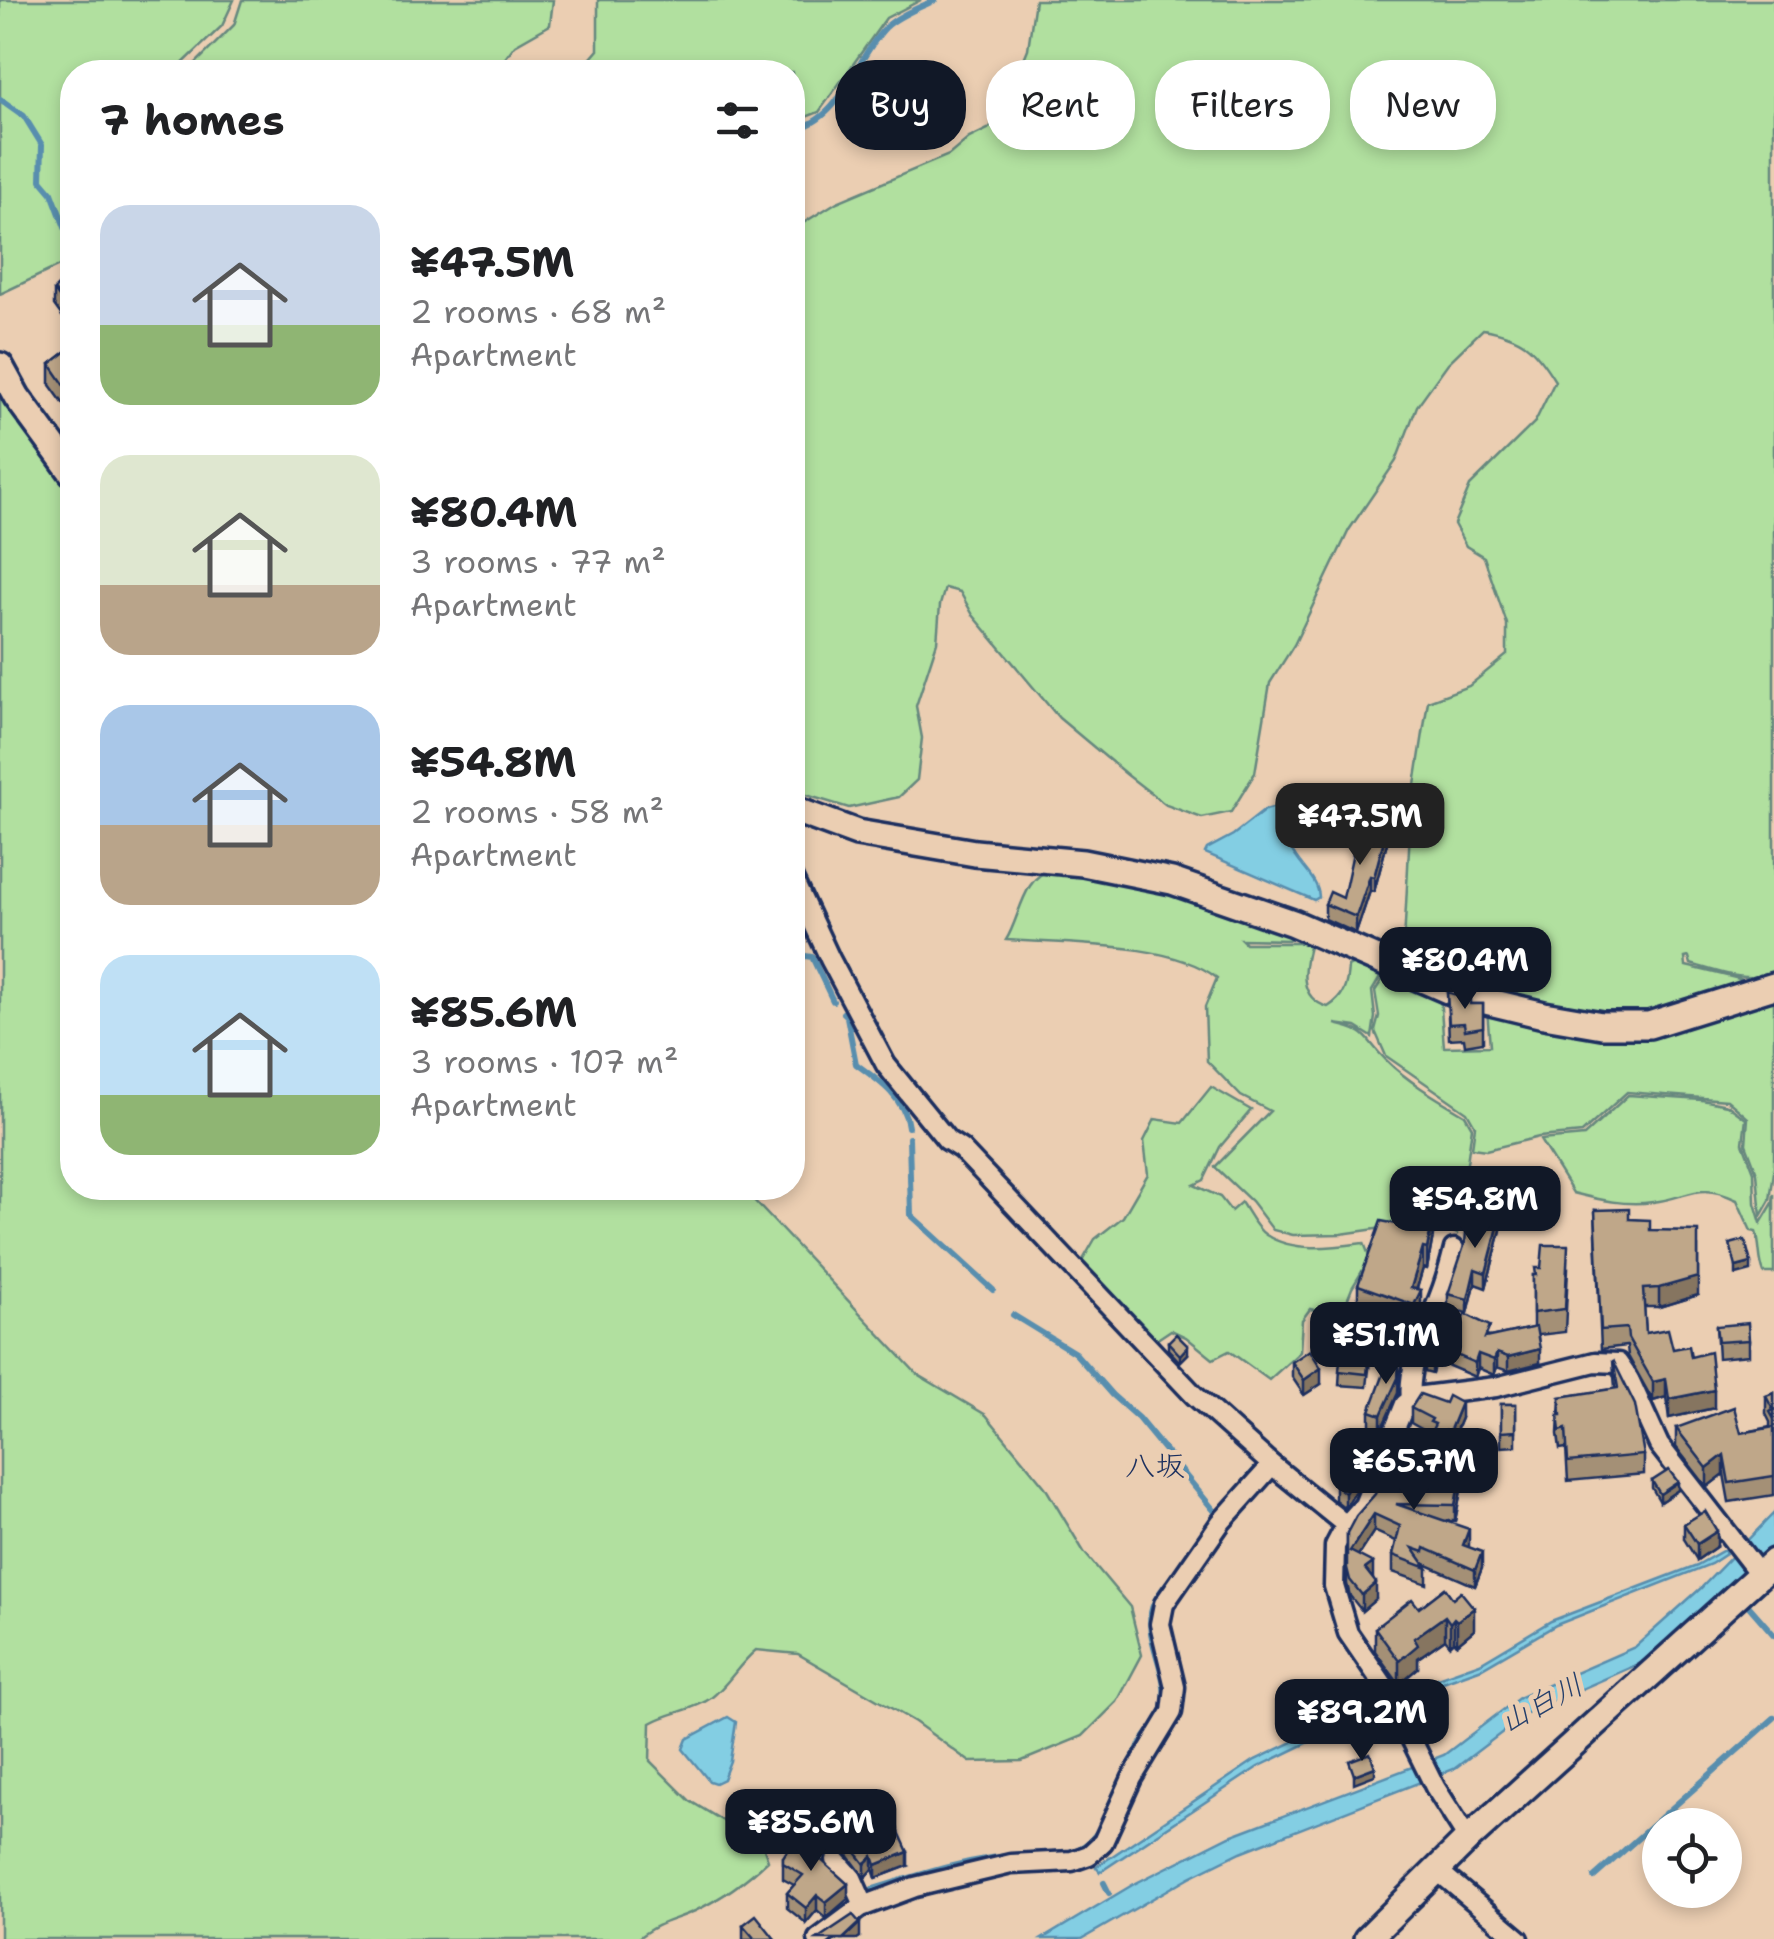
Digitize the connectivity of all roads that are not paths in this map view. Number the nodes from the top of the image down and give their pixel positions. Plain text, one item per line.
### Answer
1 (0, 366) edge
2 (60, 456) edge
3 (805, 814) edge
4 (805, 904) edge
5 (1774, 986) edge
6 (1454, 1250) dead end
7 (1353, 1325) edge
8 (1420, 1342) junction
9 (1411, 1400) junction
10 (1272, 1465) junction
11 (1346, 1524) junction
12 (1767, 1568) edge
13 (1468, 1839) junction
14 (836, 1860) dead end
15 (1438, 1872) junction
16 (864, 1906) junction
17 (818, 1939) edge
18 (1366, 1939) edge
19 (1519, 1939) edge

1 - 2 street
3 - 5 street
4 - 10 street
6 - 8 street
7 - 8 street
8 - 9 street
9 - 11 street
9 - 12 street
10 - 11 street
10 - 16 street
11 - 13 street
12 - 13 street
13 - 15 street
14 - 16 street
15 - 18 street
15 - 19 street
16 - 17 street

